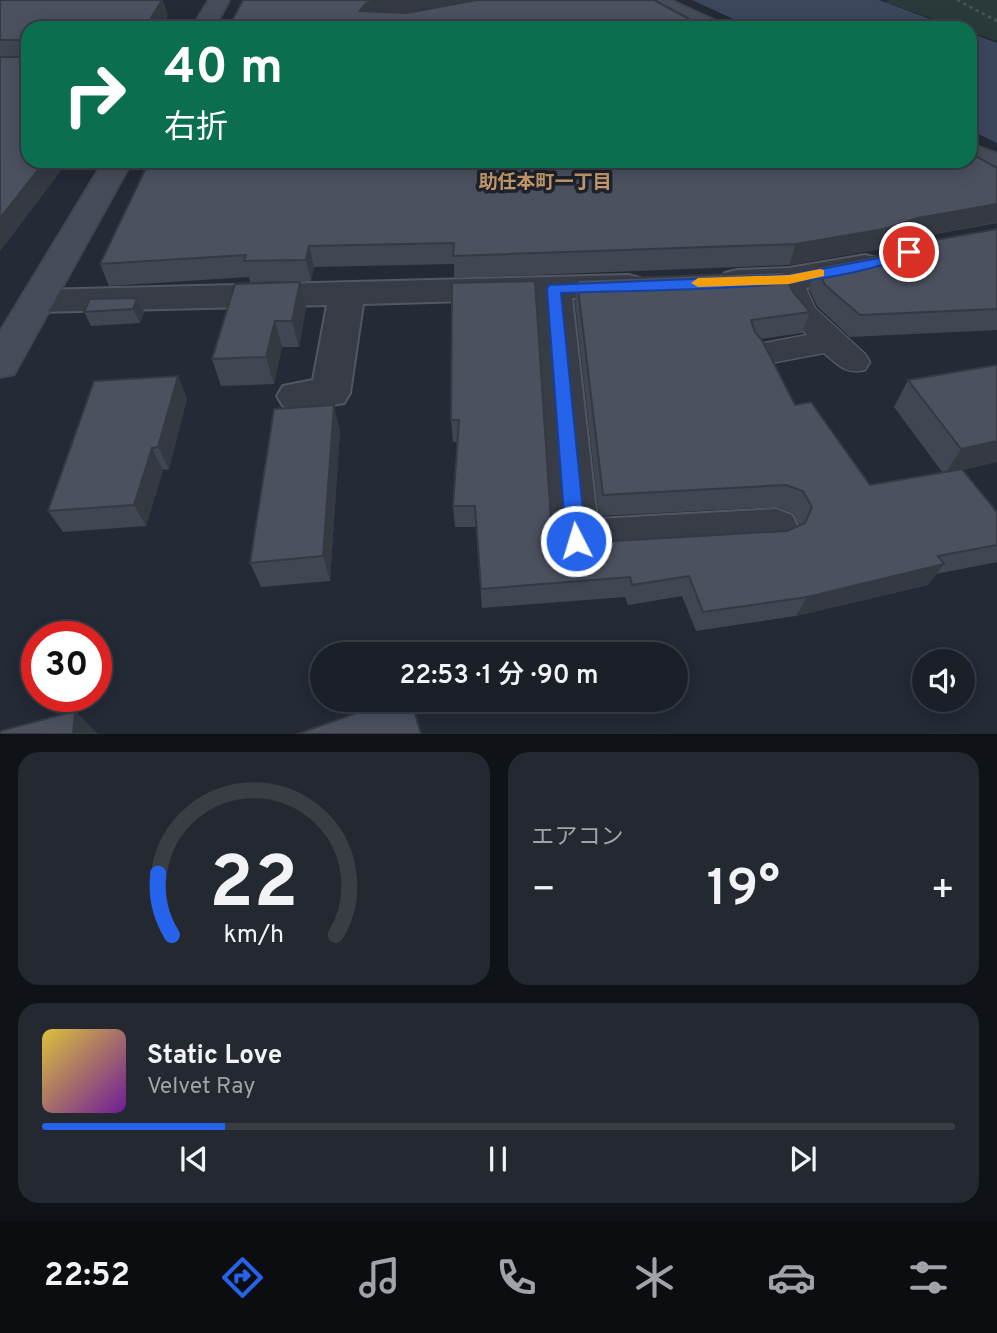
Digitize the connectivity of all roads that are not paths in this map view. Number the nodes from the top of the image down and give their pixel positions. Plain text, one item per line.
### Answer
1 (219, 0) edge
2 (654, 0) edge
3 (207, 21) edge
4 (698, 21) edge
5 (977, 155) edge
6 (997, 165) edge
7 (114, 168) edge
8 (896, 257) edge
9 (789, 279) junction
10 (706, 282) edge
11 (664, 284) edge
12 (554, 289) junction
13 (347, 293) junction
14 (21, 315) edge
15 (830, 342) junction
16 (765, 353) edge
17 (854, 362) dead end
18 (0, 364) edge
19 (297, 396) dead end
20 (776, 529) edge

1 - 3 street
2 - 4 street
5 - 6 street
7 - 14 street
8 - 9 street
9 - 10 street
9 - 15 lane
11 - 12 street
12 - 13 street
12 - 20 street
13 - 14 street
13 - 19 street
14 - 18 street
15 - 16 lane
15 - 17 lane

